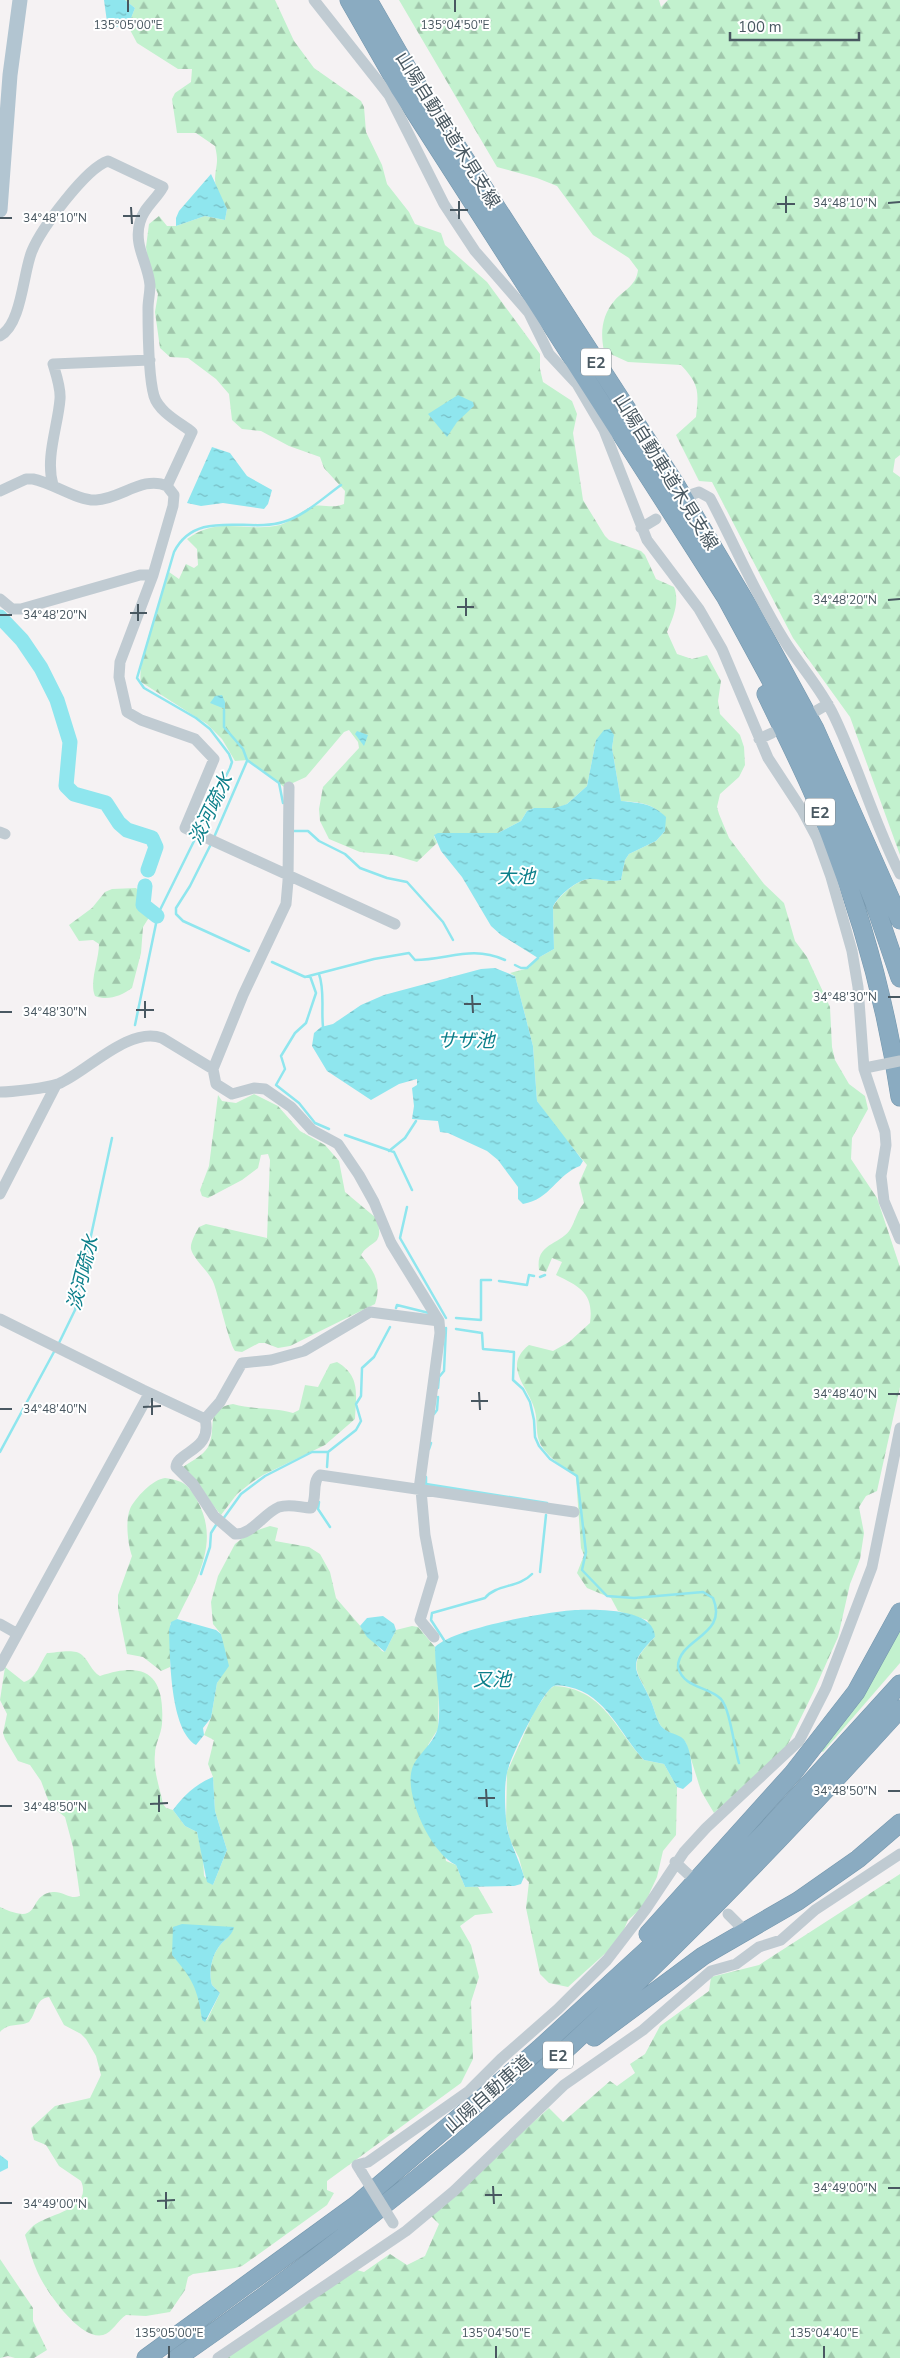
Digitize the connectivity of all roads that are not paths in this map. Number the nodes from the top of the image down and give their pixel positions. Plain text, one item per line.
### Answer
1 (314, 0) edge
2 (349, 0) edge
3 (368, 0) edge
4 (16, 1) edge
5 (0, 208) edge
6 (0, 336) edge
7 (150, 360) junction
8 (53, 485) junction
9 (167, 486) junction
10 (0, 491) edge
11 (693, 494) dead end
12 (656, 519) dead end
13 (641, 528) junction
14 (693, 544) junction
15 (153, 574) junction
16 (0, 599) edge
17 (828, 704) junction
18 (816, 711) dead end
19 (772, 733) dead end
20 (759, 739) junction
21 (289, 786) dead end
22 (861, 830) junction
23 (900, 874) edge
24 (288, 876) junction
25 (900, 920) edge
26 (396, 924) dead end
27 (900, 934) edge
28 (900, 978) edge
29 (900, 1061) edge
30 (867, 1068) junction
31 (213, 1070) junction
32 (56, 1085) junction
33 (0, 1092) edge
34 (900, 1097) edge
35 (0, 1194) edge
36 (900, 1239) edge
37 (0, 1319) edge
38 (439, 1321) junction
39 (150, 1394) junction
40 (205, 1419) junction
41 (900, 1428) edge
42 (420, 1489) junction
43 (574, 1512) dead end
44 (900, 1612) edge
45 (0, 1624) edge
46 (16, 1633) junction
47 (434, 1638) dead end
48 (0, 1666) edge
49 (900, 1684) edge
50 (900, 1709) edge
51 (900, 1823) edge
52 (900, 1854) edge
53 (676, 1862) junction
54 (689, 1875) dead end
55 (728, 1914) dead end
56 (740, 1926) dead end
57 (447, 2129) junction
58 (458, 2145) junction
59 (400, 2235) junction
60 (146, 2358) edge
61 (177, 2358) edge
62 (218, 2358) edge

1 - 13 street
2 - 14 highway, 山陽自動車道木見支線 / E2
3 - 22 highway, 山陽自動車道木見支線 / E2
4 - 5 main road
6 - 7 street
7 - 8 street
7 - 9 street
8 - 9 street
8 - 10 street
9 - 15 street
11 - 17 street
12 - 13 street
13 - 20 street
14 - 28 highway
14 - 34 highway, E2
15 - 16 street
15 - 24 street
17 - 18 street
17 - 23 street
19 - 20 street
20 - 30 street
21 - 24 street
22 - 25 highway
22 - 27 highway
24 - 26 street
24 - 31 street
29 - 30 street, bridge
30 - 36 street
31 - 32 street
31 - 38 street
32 - 33 street
32 - 35 street
37 - 39 street
38 - 40 street
38 - 42 street
39 - 40 street
39 - 46 street
40 - 42 street
41 - 53 street
42 - 43 street
42 - 47 street
44 - 57 highway
45 - 46 street
46 - 48 street
49 - 57 highway, 山陽自動車道 / E2
50 - 58 highway, 山陽自動車道 / E2
51 - 58 highway
52 - 59 street
53 - 54 street
53 - 59 street, bridge
55 - 56 street
57 - 60 highway, 山陽自動車道 / E2
58 - 61 highway, 山陽自動車道 / E2
59 - 62 street

